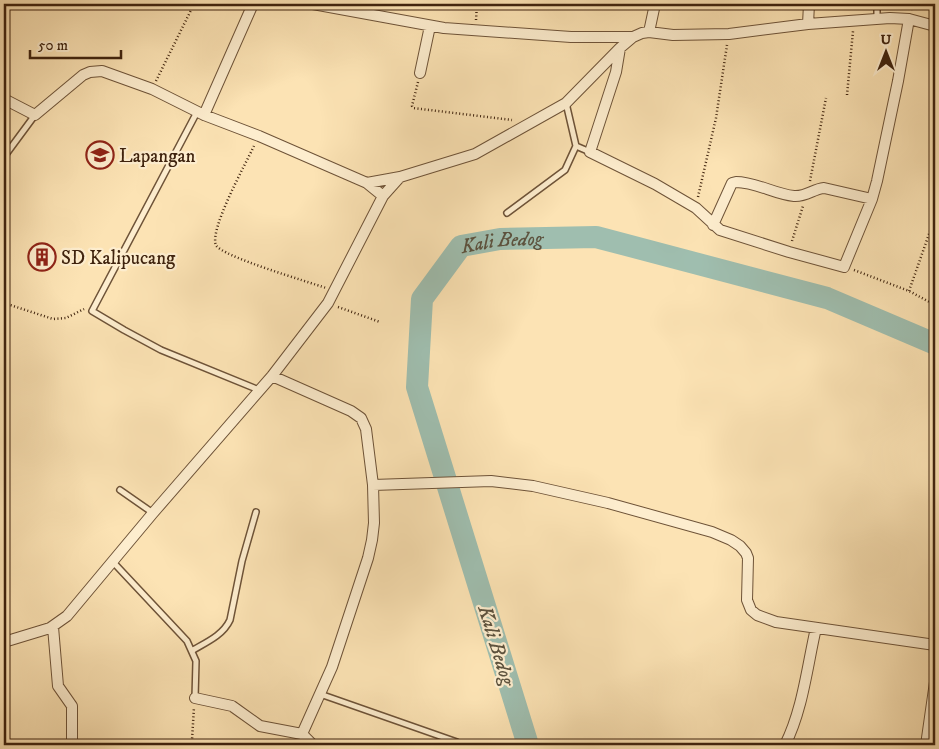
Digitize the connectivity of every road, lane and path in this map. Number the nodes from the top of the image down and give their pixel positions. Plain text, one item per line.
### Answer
1 (194, 4) edge
2 (253, 4) edge
3 (314, 4) edge
4 (477, 4) edge
5 (655, 4) edge
6 (808, 4) edge
7 (877, 4) edge
8 (877, 18) junction
9 (909, 19) junction
10 (855, 20) junction
11 (808, 24) junction
12 (430, 26) junction
13 (935, 26) edge
14 (475, 31) junction
15 (649, 32) junction
16 (729, 34) junction
17 (634, 37) junction
18 (620, 48) junction
19 (420, 73) joint
20 (152, 89) junction
21 (847, 95) dead end
22 (826, 98) dead end
23 (4, 100) edge
24 (566, 103) junction
25 (200, 114) junction
26 (35, 115) junction
27 (531, 123) junction
28 (259, 136) junction
29 (576, 146) junction
30 (590, 152) junction
31 (4, 157) edge
32 (400, 177) junction
33 (367, 183) junction
34 (807, 195) junction
35 (383, 196) junction
36 (872, 199) junction
37 (696, 208) junction
38 (507, 213) dead end
39 (935, 218) edge
40 (713, 225) junction
41 (789, 252) junction
42 (844, 267) junction
43 (334, 291) junction
44 (909, 291) junction
45 (4, 303) edge
46 (328, 303) junction
47 (935, 305) edge
48 (92, 311) junction
49 (380, 322) dead end
50 (272, 376) junction
51 (258, 390) junction
52 (373, 485) junction
53 (120, 490) dead end
54 (256, 512) dead end
55 (153, 513) junction
56 (113, 562) junction
57 (53, 627) junction
58 (816, 628) junction
59 (4, 642) edge
60 (935, 645) edge
61 (192, 650) junction
62 (935, 682) edge
63 (320, 694) junction
64 (195, 698) junction
65 (302, 734) junction
66 (72, 745) edge
67 (194, 745) edge
68 (313, 745) edge
69 (455, 745) edge
70 (785, 745) edge
71 (926, 745) edge

1 - 20 path
2 - 25 street
3 - 12 street
4 - 14 path
5 - 15 street
6 - 11 street
7 - 8 lane
8 - 9 street
8 - 10 street
9 - 13 street
9 - 36 street
10 - 11 street
10 - 21 path
11 - 16 street
12 - 14 street
12 - 19 street
14 - 17 street
15 - 16 street
15 - 17 street
16 - 37 path
17 - 18 street
18 - 24 street
18 - 30 street
19 - 27 path
20 - 25 street
20 - 26 street
22 - 34 path
23 - 26 street
24 - 27 street
24 - 29 lane
25 - 28 street
25 - 48 lane
26 - 31 lane
27 - 32 street
28 - 33 street
28 - 43 path
29 - 30 lane
29 - 38 lane
30 - 37 street
32 - 33 street
32 - 35 street
33 - 35 street
34 - 36 street
34 - 40 street
34 - 41 path
35 - 43 street
36 - 42 street
37 - 40 street
39 - 44 path
40 - 41 street
41 - 42 street
42 - 44 path
43 - 46 street
44 - 47 path
45 - 48 path
46 - 49 path
46 - 50 street
48 - 51 lane
50 - 51 street
50 - 52 street
51 - 55 street
52 - 58 street
52 - 63 street
53 - 55 lane
54 - 61 lane
55 - 56 street
56 - 57 street
56 - 61 lane
57 - 59 street
57 - 66 street
58 - 60 street
58 - 70 street
61 - 64 lane
62 - 71 street
63 - 65 street
63 - 69 lane
64 - 65 street
64 - 67 path
65 - 68 street

